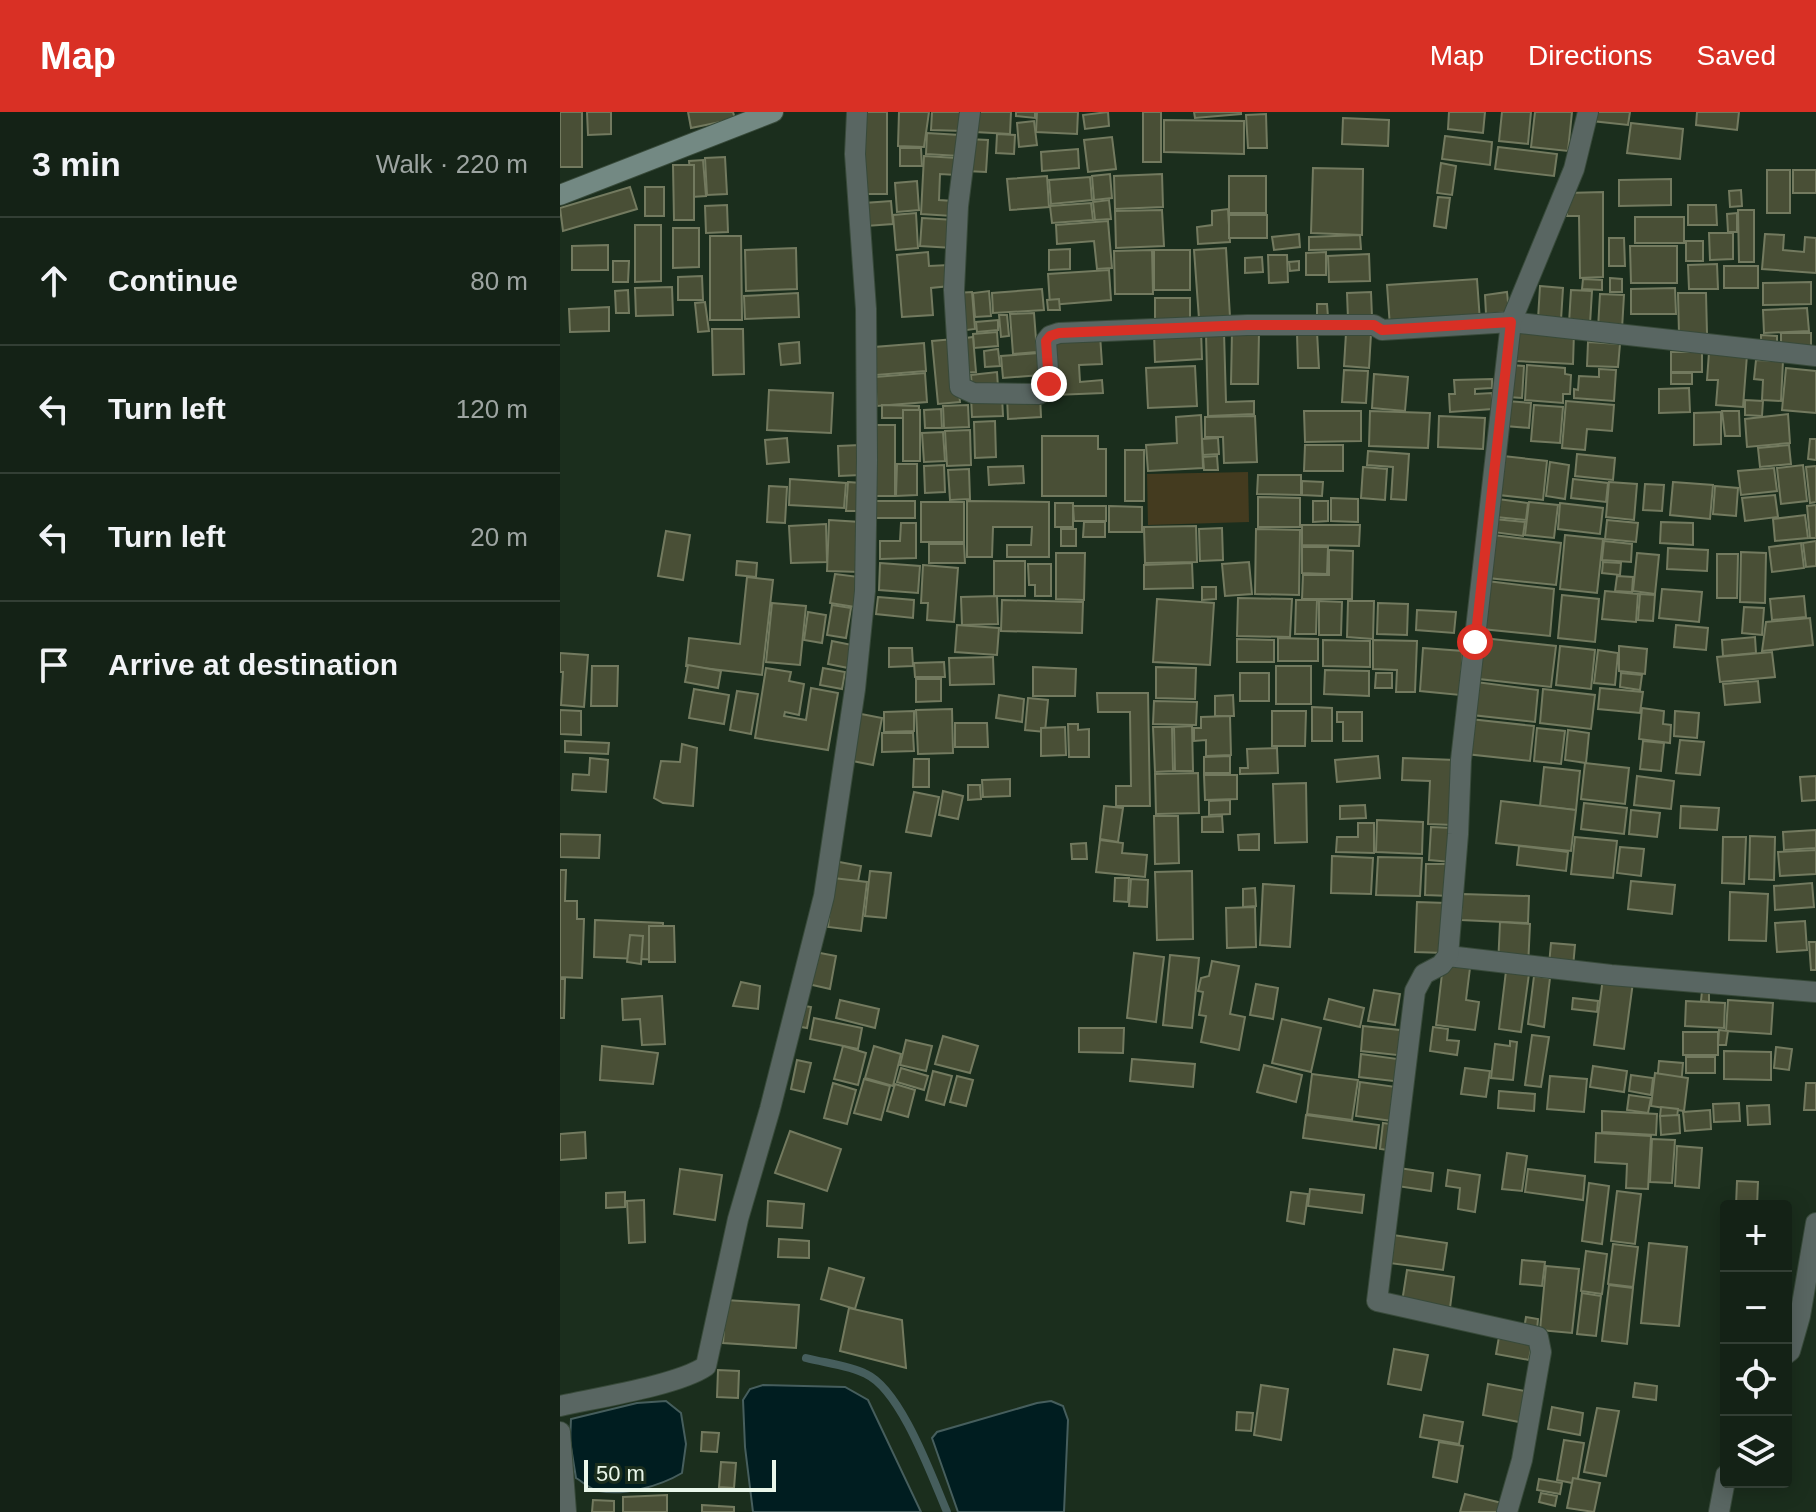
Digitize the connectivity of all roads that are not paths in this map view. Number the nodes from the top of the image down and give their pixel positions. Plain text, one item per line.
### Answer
1 (773, 112) edge
2 (857, 112) edge
3 (970, 112) edge
4 (1588, 112) edge
5 (560, 195) edge
6 (1511, 322) junction
7 (1816, 356) edge
8 (1448, 956) junction
9 (1816, 992) edge
10 (1816, 1223) edge
11 (1792, 1344) edge
12 (560, 1406) edge
13 (560, 1432) edge
14 (1724, 1488) edge
15 (566, 1512) edge
16 (1507, 1512) edge
17 (1719, 1512) edge

1 - 5 main road
2 - 12 street
3 - 6 street
4 - 6 street
6 - 7 street
6 - 8 street
8 - 9 street
8 - 16 street
10 - 11 street
13 - 15 street
14 - 17 street

